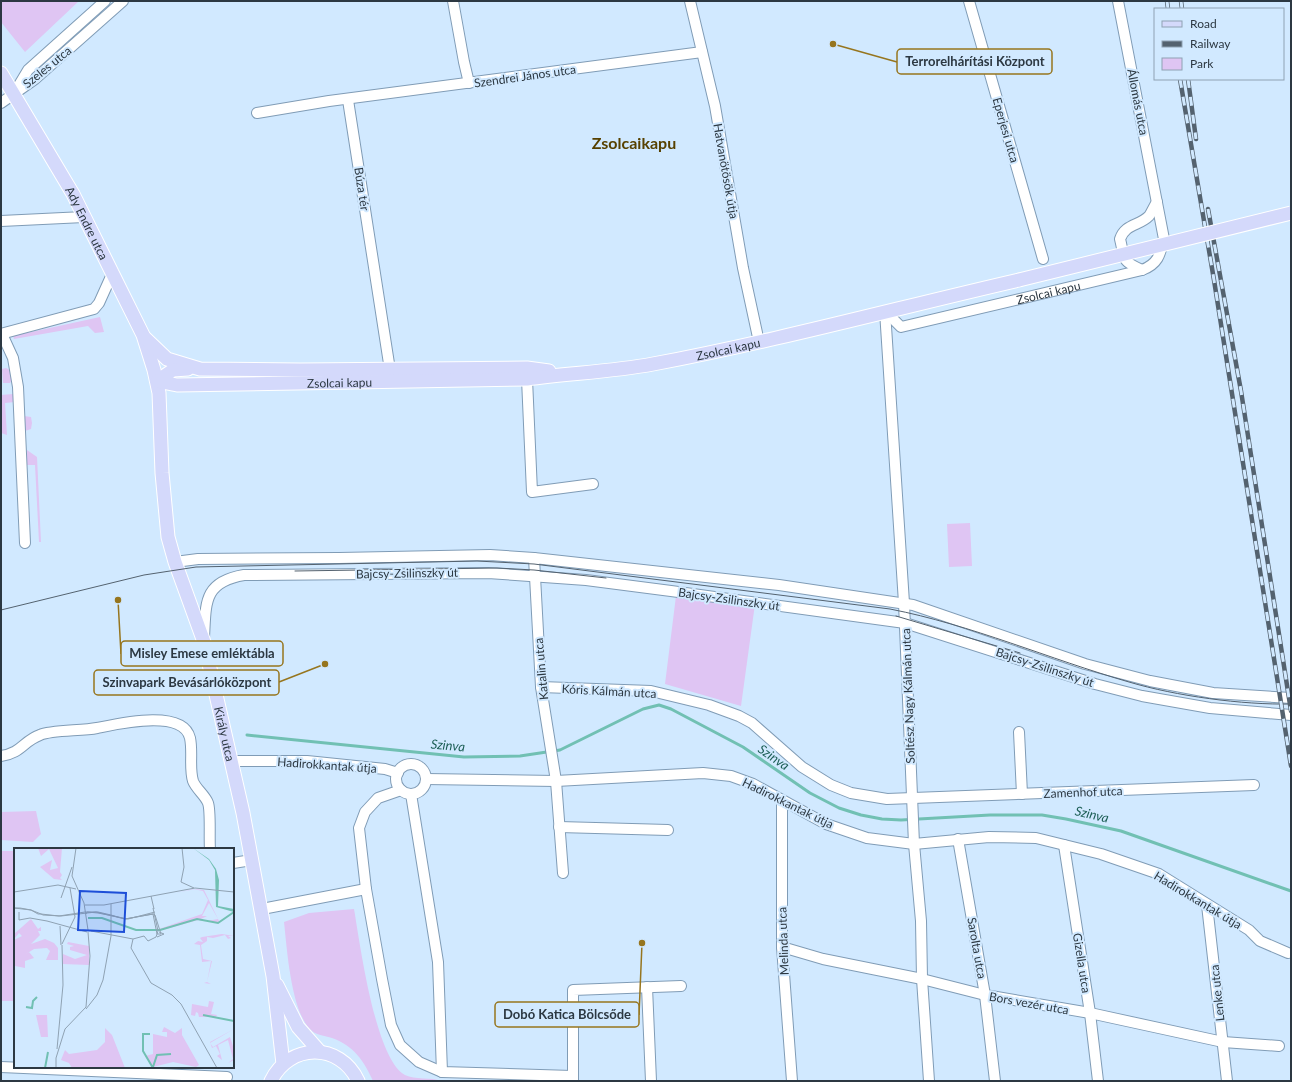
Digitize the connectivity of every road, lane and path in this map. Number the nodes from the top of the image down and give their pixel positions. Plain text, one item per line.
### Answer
1 (106, 1) edge
2 (123, 1) edge
3 (453, 1) edge
4 (690, 1) edge
5 (969, 1) edge
6 (1118, 1) edge
7 (114, 9) junction
8 (702, 52) junction
9 (1, 73) edge
10 (469, 83) junction
11 (14, 93) junction
12 (348, 100) junction
13 (1, 103) edge
14 (257, 113) dead end
15 (1157, 202) junction
16 (1291, 213) edge
17 (84, 217) junction
18 (1, 221) edge
19 (1043, 260) dead end
20 (1142, 270) junction
21 (113, 272) junction
22 (885, 311) junction
23 (2, 334) edge
24 (142, 335) junction
25 (759, 342) junction
26 (160, 355) junction
27 (200, 369) junction
28 (390, 370) junction
29 (569, 373) junction
30 (527, 379) junction
31 (157, 380) junction
32 (593, 484) dead end
33 (25, 543) dead end
34 (534, 558) junction
35 (175, 562) junction
36 (534, 575) junction
37 (904, 603) junction
38 (905, 623) junction
39 (204, 642) junction
40 (542, 687) junction
41 (1291, 698) edge
42 (1291, 715) edge
43 (1019, 732) dead end
44 (1, 756) edge
45 (231, 761) junction
46 (398, 773) junction
47 (426, 779) junction
48 (556, 781) junction
49 (1254, 786) dead end
50 (406, 792) junction
51 (1022, 794) junction
52 (911, 798) junction
53 (782, 801) junction
54 (559, 827) junction
55 (668, 830) dead end
56 (913, 839) junction
57 (958, 839) junction
58 (1064, 845) junction
59 (210, 848) edge
60 (252, 860) junction
61 (234, 862) edge
62 (563, 873) dead end
63 (366, 889) junction
64 (1207, 905) junction
65 (262, 909) junction
66 (782, 947) junction
67 (1288, 953) dead end
68 (273, 976) junction
69 (922, 980) junction
70 (681, 986) dead end
71 (647, 987) junction
72 (985, 995) junction
73 (1090, 1014) junction
74 (1223, 1042) junction
75 (1279, 1046) dead end
76 (320, 1052) junction
77 (283, 1064) junction
78 (1, 1067) edge
79 (14, 1068) edge
80 (18, 1068) edge
81 (442, 1072) junction
82 (158, 1074) edge
83 (227, 1077) dead end
84 (572, 1079) edge
85 (271, 1081) edge
86 (358, 1081) edge
87 (651, 1081) edge
88 (792, 1081) edge
89 (929, 1081) edge
90 (995, 1081) edge
91 (1098, 1081) edge
92 (1227, 1081) edge

1 - 7 street
1 - 11 street, Szeles utca
2 - 7 street, Szeles utca
3 - 10 street
4 - 8 street, Hatvanötösök útja
5 - 19 street, Eperjesi utca
6 - 15 street, Állomás utca
7 - 11 street, Szeles utca
8 - 10 street, Szendrei János utca
8 - 25 street, Hatvanötösök útja
9 - 11 main road, Ady Endre utca
10 - 12 street, Szendrei János utca
11 - 13 street
11 - 17 main road, Ady Endre utca
12 - 14 street
12 - 28 street, Búza tér
15 - 20 street, Zsolcai kapu
15 - 20 street
16 - 22 main road, Zsolcai kapu, bridge
17 - 18 street
17 - 21 main road, Ady Endre utca
20 - 22 street, Zsolcai kapu
21 - 23 street
21 - 24 main road, Ady Endre utca
22 - 25 main road, Zsolcai kapu
22 - 37 street, Soltész Nagy Kálmán utca
23 - 33 street
24 - 26 main road
24 - 31 main road, Ady Endre utca
25 - 29 main road, Zsolcai kapu
26 - 27 main road
26 - 31 main road, Ady Endre utca
27 - 28 main road, Zsolcai kapu
27 - 31 main road
28 - 29 main road, Zsolcai kapu
29 - 30 main road, Zsolcai kapu
30 - 31 main road, Zsolcai kapu
30 - 32 street
31 - 35 main road, Ady Endre utca
34 - 35 street, Bajcsy-Zsilinszky út
34 - 36 street, Katalin utca
34 - 37 street, Bajcsy-Zsilinszky út
35 - 39 main road, Király utca
36 - 38 street, Bajcsy-Zsilinszky út
36 - 39 street, Bajcsy-Zsilinszky út
36 - 40 street, Katalin utca
37 - 38 street, Soltész Nagy Kálmán utca
37 - 41 street, Bajcsy-Zsilinszky út
38 - 42 street, Bajcsy-Zsilinszky út
38 - 52 street, Soltész Nagy Kálmán utca
39 - 45 main road, Király utca
40 - 48 street, Katalin utca
40 - 52 street, Kóris Kálmán utca
43 - 51 street
44 - 59 street
45 - 46 street, Hadirokkantak útja
45 - 60 main road, Király utca
46 - 47 street
46 - 50 street
47 - 48 street, Hadirokkantak útja
47 - 50 street
48 - 53 street, Hadirokkantak útja
48 - 54 street, Katalin utca
49 - 51 street, Zamenhof utca
50 - 63 street
50 - 81 street
51 - 52 street, Zamenhof utca
52 - 56 street, Soltész Nagy Kálmán utca
53 - 56 street, Hadirokkantak útja
53 - 66 street, Melinda utca
54 - 55 street
54 - 62 street, Katalin utca
56 - 57 street, Hadirokkantak útja
56 - 69 street, Soltész Nagy Kálmán utca
57 - 58 street, Hadirokkantak útja
57 - 72 street, Sarolta utca
58 - 64 street, Hadirokkantak útja
58 - 73 street, Gizella utca
60 - 61 street
60 - 65 main road, Király utca
63 - 65 street
63 - 81 street
64 - 67 street, Hadirokkantak útja
64 - 74 street, Lenke utca
65 - 68 main road, Király utca
66 - 69 street, Bors vezér utca
66 - 88 street, Melinda utca
68 - 76 main road, Király utca
68 - 77 main road, Király utca
69 - 72 street, Bors vezér utca
69 - 89 street, Soltész Nagy Kálmán utca
70 - 71 street
71 - 84 street
71 - 87 street
72 - 73 street, Bors vezér utca
72 - 90 street, Sarolta utca
73 - 74 street, Bors vezér utca
73 - 91 street, Gizella utca
74 - 75 street, Bors vezér utca
74 - 92 street, Lenke utca
76 - 77 main road
76 - 86 main road
77 - 85 main road
78 - 79 street
80 - 82 street
81 - 84 street
82 - 83 street

